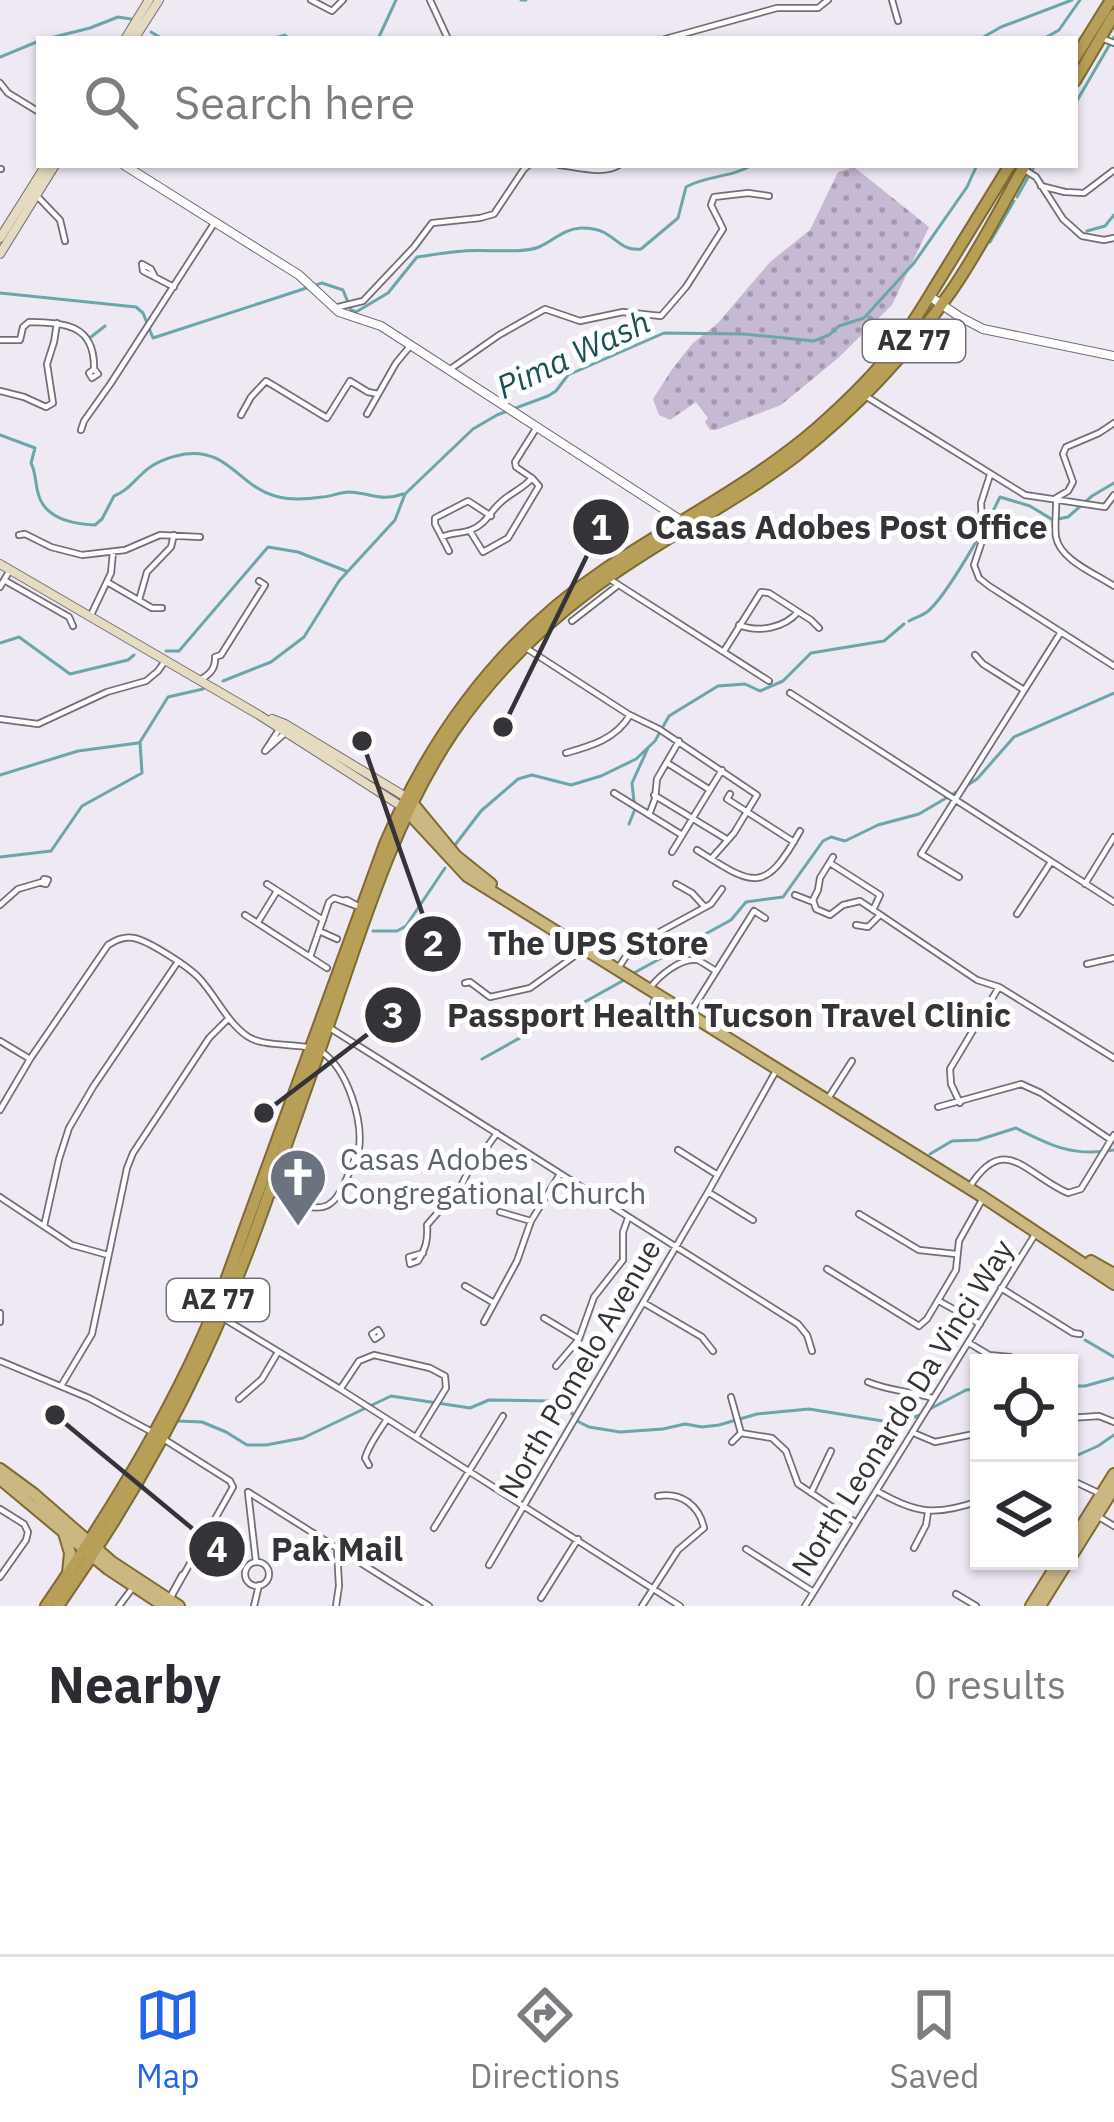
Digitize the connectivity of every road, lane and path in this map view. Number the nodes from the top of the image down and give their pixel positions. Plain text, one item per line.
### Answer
1 (149, 0) edge
2 (158, 0) edge
3 (311, 0) edge
4 (343, 0) edge
5 (430, 0) edge
6 (828, 0) edge
7 (892, 0) edge
8 (1111, 0) edge
9 (1114, 15) edge
10 (898, 21) dead end
11 (1096, 35) junction
12 (127, 36) edge
13 (136, 36) edge
14 (447, 36) edge
15 (676, 36) edge
16 (1114, 43) edge
17 (1078, 55) edge
18 (1078, 74) edge
19 (0, 83) edge
20 (8, 94) junction
21 (0, 99) edge
22 (36, 110) edge
23 (44, 168) edge
24 (54, 168) edge
25 (129, 168) edge
26 (525, 168) edge
27 (583, 168) edge
28 (616, 168) edge
29 (1018, 168) edge
30 (1018, 168) edge
31 (1022, 168) edge
32 (1113, 171) edge
33 (1041, 186) junction
34 (36, 196) junction
35 (770, 196) dead end
36 (215, 222) junction
37 (0, 238) edge
38 (1114, 238) edge
39 (64, 241) dead end
40 (0, 254) edge
41 (154, 275) dead end
42 (174, 287) junction
43 (929, 296) junction
44 (355, 304) junction
45 (942, 304) junction
46 (334, 308) junction
47 (350, 317) junction
48 (57, 323) junction
49 (0, 340) edge
50 (411, 345) junction
51 (1114, 356) edge
52 (94, 369) dead end
53 (449, 370) junction
54 (0, 391) edge
55 (861, 393) junction
56 (378, 394) junction
57 (367, 414) dead end
58 (241, 415) dead end
59 (1114, 423) edge
60 (537, 427) junction
61 (81, 430) dead end
62 (990, 475) junction
63 (532, 478) junction
64 (1114, 495) edge
65 (1056, 501) junction
66 (1106, 507) junction
67 (1114, 511) edge
68 (490, 516) junction
69 (686, 524) junction
70 (470, 531) junction
71 (19, 535) dead end
72 (174, 535) junction
73 (200, 537) dead end
74 (442, 537) junction
75 (449, 551) dead end
76 (113, 552) junction
77 (0, 564) edge
78 (10, 570) junction
79 (610, 578) junction
80 (260, 581) dead end
81 (107, 582) junction
82 (2, 584) edge
83 (1114, 586) edge
84 (139, 600) junction
85 (162, 608) dead end
86 (798, 612) junction
87 (90, 617) junction
88 (572, 621) dead end
89 (739, 625) junction
90 (73, 626) dead end
91 (819, 628) dead end
92 (1061, 632) junction
93 (522, 642) junction
94 (724, 651) junction
95 (975, 655) dead end
96 (165, 661) junction
97 (1114, 666) edge
98 (203, 678) junction
99 (769, 681) dead end
100 (1024, 690) junction
101 (790, 693) dead end
102 (630, 715) junction
103 (0, 718) edge
104 (679, 741) junction
105 (566, 753) dead end
106 (668, 763) junction
107 (722, 770) junction
108 (710, 790) junction
109 (614, 793) dead end
110 (730, 794) dead end
111 (654, 795) junction
112 (955, 799) junction
113 (407, 804) junction
114 (747, 812) junction
115 (649, 814) junction
116 (692, 818) junction
117 (800, 831) dead end
118 (682, 835) junction
119 (1114, 837) edge
120 (728, 840) junction
121 (794, 842) junction
122 (697, 850) dead end
123 (672, 852) dead end
124 (711, 859) junction
125 (1051, 862) junction
126 (959, 878) dead end
127 (42, 882) dead end
128 (267, 884) dead end
129 (676, 884) dead end
130 (1085, 884) junction
131 (722, 889) dead end
132 (277, 891) junction
133 (795, 895) dead end
134 (813, 902) junction
135 (1114, 902) edge
136 (0, 905) edge
137 (704, 908) junction
138 (362, 910) junction
139 (872, 910) junction
140 (1017, 914) dead end
141 (245, 915) dead end
142 (879, 916) junction
143 (765, 918) dead end
144 (323, 920) junction
145 (258, 923) junction
146 (856, 925) dead end
147 (319, 932) junction
148 (337, 939) dead end
149 (585, 947) junction
150 (310, 957) junction
151 (1114, 958) edge
152 (177, 962) junction
153 (1087, 964) dead end
154 (327, 968) dead end
155 (617, 970) junction
156 (716, 971) junction
157 (465, 983) dead end
158 (999, 986) junction
159 (646, 994) junction
160 (688, 1015) junction
161 (228, 1018) junction
162 (324, 1024) junction
163 (0, 1041) edge
164 (315, 1049) junction
165 (1114, 1058) edge
166 (30, 1059) junction
167 (852, 1061) dead end
168 (777, 1070) junction
169 (827, 1100) junction
170 (960, 1103) junction
171 (938, 1107) dead end
172 (0, 1110) edge
173 (496, 1133) junction
174 (1112, 1138) edge
175 (678, 1150) dead end
176 (560, 1174) junction
177 (716, 1174) junction
178 (968, 1188) junction
179 (264, 1189) junction
180 (1074, 1191) junction
181 (708, 1192) junction
182 (0, 1197) edge
183 (983, 1197) junction
184 (1076, 1205) dead end
185 (500, 1212) dead end
186 (859, 1214) dead end
187 (628, 1218) junction
188 (753, 1220) dead end
189 (531, 1221) junction
190 (44, 1226) junction
191 (1037, 1232) junction
192 (676, 1246) junction
193 (423, 1253) dead end
194 (956, 1254) junction
195 (108, 1255) junction
196 (827, 1269) dead end
197 (1111, 1274) edge
198 (465, 1286) dead end
199 (1001, 1288) junction
200 (939, 1300) junction
201 (494, 1303) junction
202 (644, 1303) junction
203 (0, 1313) edge
204 (217, 1314) junction
205 (544, 1318) dead end
206 (0, 1322) edge
207 (484, 1322) dead end
208 (980, 1324) junction
209 (1080, 1334) dead end
210 (376, 1339) dead end
211 (580, 1339) junction
212 (969, 1343) junction
213 (713, 1351) dead end
214 (812, 1351) dead end
215 (278, 1352) junction
216 (989, 1354) edge
217 (374, 1355) junction
218 (0, 1361) edge
219 (556, 1366) dead end
220 (868, 1382) dead end
221 (61, 1386) junction
222 (340, 1389) junction
223 (731, 1397) dead end
224 (933, 1398) junction
225 (239, 1399) dead end
226 (503, 1415) dead end
227 (1078, 1417) edge
228 (387, 1419) junction
229 (1114, 1422) edge
230 (913, 1432) junction
231 (741, 1433) junction
232 (158, 1435) junction
233 (970, 1435) edge
234 (416, 1438) junction
235 (732, 1442) dead end
236 (831, 1451) dead end
237 (369, 1465) dead end
238 (468, 1471) junction
239 (1114, 1474) edge
240 (3, 1475) edge
241 (1078, 1483) edge
242 (1114, 1488) edge
243 (877, 1491) junction
244 (811, 1493) junction
245 (1101, 1494) junction
246 (658, 1496) dead end
247 (970, 1504) edge
248 (525, 1506) junction
249 (0, 1509) edge
250 (928, 1512) junction
251 (1094, 1514) junction
252 (856, 1522) junction
253 (1114, 1526) edge
254 (434, 1528) dead end
255 (62, 1530) junction
256 (1078, 1534) edge
257 (578, 1539) junction
258 (1078, 1541) edge
259 (914, 1548) dead end
260 (91, 1549) junction
261 (338, 1549) junction
262 (746, 1549) dead end
263 (0, 1562) edge
264 (256, 1562) junction
265 (489, 1565) dead end
266 (8, 1566) junction
267 (1060, 1570) edge
268 (68, 1574) junction
269 (0, 1577) edge
270 (259, 1585) junction
271 (134, 1586) junction
272 (653, 1588) junction
273 (813, 1592) junction
274 (956, 1594) dead end
275 (541, 1598) dead end
276 (417, 1602) edge
277 (170, 1604) edge
278 (46, 1606) edge
279 (58, 1606) edge
280 (119, 1606) edge
281 (254, 1606) edge
282 (336, 1606) edge
283 (429, 1606) edge
284 (641, 1606) edge
285 (680, 1606) edge
286 (805, 1606) edge
287 (976, 1606) edge
288 (1036, 1606) edge

1 - 12 main road
2 - 13 main road
3 - 4 street
5 - 14 street
6 - 15 street
7 - 10 street
8 - 11 highway
9 - 11 highway
11 - 16 street
11 - 17 highway
11 - 18 highway
19 - 20 street
20 - 21 street
20 - 22 street
23 - 37 main road
24 - 34 main road
25 - 36 street
26 - 44 street
27 - 28 street
29 - 43 highway, AZ 77
30 - 45 highway, AZ 77
31 - 33 street
32 - 33 street
33 - 38 street
34 - 39 street
34 - 40 main road
35 - 53 street
36 - 42 street
36 - 46 street
41 - 42 street
42 - 61 street
43 - 45 street
43 - 55 highway, AZ 77
44 - 46 street
44 - 47 street
45 - 51 street
45 - 55 highway, AZ 77
46 - 47 street
47 - 50 street
48 - 49 street
48 - 52 street
48 - 54 street
50 - 53 street
50 - 56 street
53 - 60 street
55 - 62 street
55 - 69 highway, AZ 77
56 - 57 street
56 - 58 street
59 - 65 street
60 - 63 street
60 - 69 street
62 - 65 street
62 - 92 street
63 - 68 street
63 - 70 street
64 - 66 street
65 - 66 street
65 - 83 street
66 - 67 street
68 - 70 street
68 - 74 street
69 - 79 highway, AZ 77
70 - 74 street
71 - 76 street
72 - 73 street
72 - 76 street
72 - 84 street
74 - 75 street
76 - 81 street
77 - 78 main road
78 - 82 street
78 - 87 main road
79 - 88 street
79 - 93 highway, AZ 77
79 - 94 street
80 - 98 street
81 - 84 street
81 - 87 street
82 - 90 street
84 - 85 street
86 - 89 street
86 - 89 street
86 - 91 street
87 - 96 main road
89 - 94 street
92 - 97 street
92 - 100 street
93 - 102 street
93 - 113 highway, AZ 77
94 - 99 street
95 - 100 street
96 - 98 main road
96 - 103 street
98 - 113 main road
100 - 112 street
101 - 112 street
102 - 104 street
102 - 105 street
104 - 106 street
104 - 107 street
106 - 108 street
106 - 111 street
107 - 108 street
107 - 114 street
108 - 116 street
109 - 115 street
110 - 114 street
111 - 115 street
111 - 116 street
112 - 125 street
112 - 126 street
113 - 138 highway, AZ 77
113 - 149 main road
114 - 120 street
114 - 121 street
115 - 118 street
116 - 118 street
116 - 120 street
117 - 121 street
118 - 123 street
119 - 130 street
120 - 124 street
121 - 124 street
122 - 124 street
125 - 130 street
125 - 140 street
127 - 136 street
128 - 132 street
129 - 137 street
130 - 135 street
131 - 137 street
132 - 144 street
132 - 145 street
133 - 134 street
134 - 139 street
134 - 139 street
137 - 155 street
138 - 144 street
138 - 162 highway, AZ 77
139 - 142 street
141 - 145 street
142 - 146 street
142 - 158 street
143 - 156 street
144 - 147 street
145 - 150 street
147 - 148 street
147 - 150 street
149 - 155 main road
149 - 157 street
150 - 154 street
151 - 153 street
152 - 161 street
152 - 166 street
152 - 190 street
155 - 159 main road
156 - 159 street
156 - 160 street
158 - 165 street
158 - 170 street
159 - 160 main road
160 - 168 main road
161 - 164 street
161 - 195 street
162 - 164 highway, AZ 77
162 - 173 street
163 - 166 street
164 - 179 highway, AZ 77
164 - 179 street
166 - 172 street
167 - 169 street
168 - 169 main road
168 - 177 street, North Pomelo Avenue
169 - 178 main road
170 - 171 street
170 - 174 street
173 - 176 street
173 - 193 street
174 - 180 street
175 - 177 street
176 - 187 street
176 - 189 street
177 - 181 street, North Pomelo Avenue
178 - 180 street
178 - 183 main road
179 - 204 highway, AZ 77
180 - 184 street
181 - 188 street
181 - 192 street, North Pomelo Avenue
182 - 190 street
183 - 191 main road
183 - 194 street
185 - 189 street
186 - 194 street
187 - 192 street
187 - 211 street
189 - 201 street
190 - 195 street
191 - 197 main road
191 - 199 street, North Leonardo Da Vinci Way
192 - 202 street, North Pomelo Avenue
192 - 214 street
194 - 200 street
195 - 221 street
196 - 200 street
198 - 201 street
199 - 208 street, North Leonardo Da Vinci Way
199 - 209 street
200 - 208 street
201 - 207 street
202 - 213 street
202 - 248 street, North Pomelo Avenue
203 - 206 street
204 - 215 street
204 - 232 highway, AZ 77
205 - 211 street
208 - 212 street, North Leonardo Da Vinci Way
210 - 217 street
211 - 219 street
212 - 216 street
212 - 224 street, North Leonardo Da Vinci Way
215 - 222 street
215 - 225 street
217 - 222 street
217 - 234 street
218 - 221 street
220 - 224 street
221 - 232 street
222 - 228 street
223 - 231 street
224 - 230 street, North Leonardo Da Vinci Way
226 - 238 street
227 - 229 street
228 - 234 street
228 - 237 street
230 - 233 street
230 - 243 street, North Leonardo Da Vinci Way
231 - 235 street
231 - 244 street
232 - 260 highway, AZ 77
232 - 277 street
234 - 238 street
236 - 244 street
238 - 248 street
238 - 254 street
239 - 245 main road
240 - 255 main road
240 - 260 main road
241 - 245 street
242 - 251 main road
243 - 250 street
243 - 252 street, North Leonardo Da Vinci Way
244 - 252 street
245 - 251 main road
246 - 272 street
247 - 250 street
248 - 257 street
248 - 265 street, North Pomelo Avenue
249 - 266 street
250 - 259 street
251 - 253 street
251 - 256 main road
251 - 258 main road
252 - 273 street, North Leonardo Da Vinci Way
255 - 260 main road
255 - 268 main road
257 - 272 street
257 - 275 street
260 - 268 highway, AZ 77
260 - 271 main road
260 - 277 main road
260 - 279 highway, AZ 77
261 - 264 street
261 - 276 street
261 - 282 street
262 - 273 street
263 - 266 street
264 - 270 street
264 - 270 street
266 - 269 street
267 - 288 main road
268 - 278 highway, AZ 77
270 - 281 street
271 - 277 main road
271 - 280 street
272 - 284 street
272 - 285 street
273 - 286 street, North Leonardo Da Vinci Way
274 - 287 street
276 - 283 street

